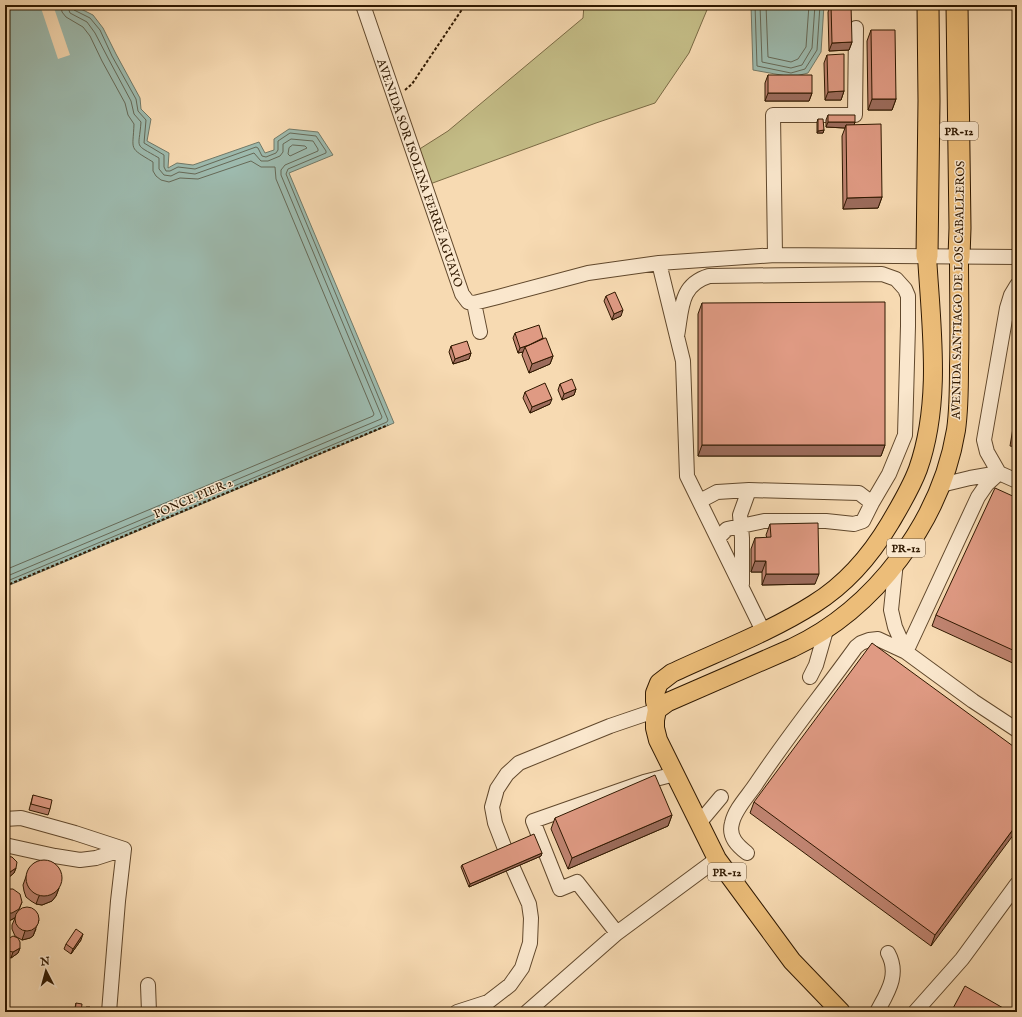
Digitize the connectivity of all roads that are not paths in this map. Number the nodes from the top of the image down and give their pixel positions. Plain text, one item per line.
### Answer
1 (363, 5) edge
2 (928, 5) edge
3 (957, 5) edge
4 (856, 28) dead end
5 (775, 255) junction
6 (927, 256) junction
7 (959, 257) junction
8 (1017, 257) edge
9 (659, 263) junction
10 (1017, 285) edge
11 (474, 303) junction
12 (480, 332) dead end
13 (677, 336) junction
14 (999, 473) junction
15 (1017, 481) edge
16 (940, 486) junction
17 (749, 490) junction
18 (700, 501) junction
19 (872, 503) junction
20 (740, 527) junction
21 (718, 538) junction
22 (896, 562) junction
23 (742, 587) junction
24 (826, 630) junction
25 (763, 631) junction
26 (906, 652) junction
27 (810, 676) dead end
28 (657, 710) junction
29 (1017, 730) edge
30 (675, 774) junction
31 (721, 797) dead end
32 (5, 819) edge
33 (700, 822) junction
34 (5, 845) edge
35 (124, 849) junction
36 (505, 849) edge
37 (747, 853) dead end
38 (717, 859) junction
39 (513, 868) edge
40 (1017, 884) edge
41 (617, 933) junction
42 (888, 953) dead end
43 (148, 985) dead end
44 (110, 1012) edge
45 (149, 1012) edge
46 (457, 1012) edge
47 (528, 1012) edge
48 (841, 1012) edge
49 (877, 1012) edge
50 (915, 1012) edge

1 - 11 street, AVENIDA SOR ISOLINA FERRÉ AGUAYO
2 - 6 highway, AVENIDA SANTIAGO DE LOS CABALLEROS / PR-12
3 - 7 highway, AVENIDA SANTIAGO DE LOS CABALLEROS / PR-12
4 - 5 street
5 - 6 street
5 - 9 street
6 - 7 street
6 - 25 main road, AVENIDA SANTIAGO DE LOS CABALLEROS / PR-12
7 - 8 street
7 - 16 main road, AVENIDA SANTIAGO DE LOS CABALLEROS / PR-12
9 - 11 street
9 - 13 street
10 - 14 street
11 - 12 street
13 - 18 street
13 - 19 street
14 - 15 street
14 - 16 street
14 - 26 street
16 - 22 main road, AVENIDA SANTIAGO DE LOS CABALLEROS / PR-12
17 - 18 street
17 - 19 street
17 - 20 street
18 - 21 street
19 - 20 street
20 - 21 street
20 - 23 street
21 - 23 street
22 - 24 main road, AVENIDA SANTIAGO DE LOS CABALLEROS / PR-12
22 - 26 street
23 - 25 street
24 - 27 street
24 - 28 main road, AVENIDA SANTIAGO DE LOS CABALLEROS / PR-12
25 - 28 main road, AVENIDA SANTIAGO DE LOS CABALLEROS / PR-12
26 - 29 street
26 - 37 street
28 - 30 main road, PR-12
28 - 36 street
30 - 33 main road, PR-12
30 - 41 street
31 - 33 street
32 - 35 street
33 - 38 main road, PR-12
34 - 35 street
35 - 44 street
38 - 41 street
38 - 48 main road, PR-12
39 - 46 street
40 - 50 street
41 - 47 street
42 - 49 street
43 - 45 street

